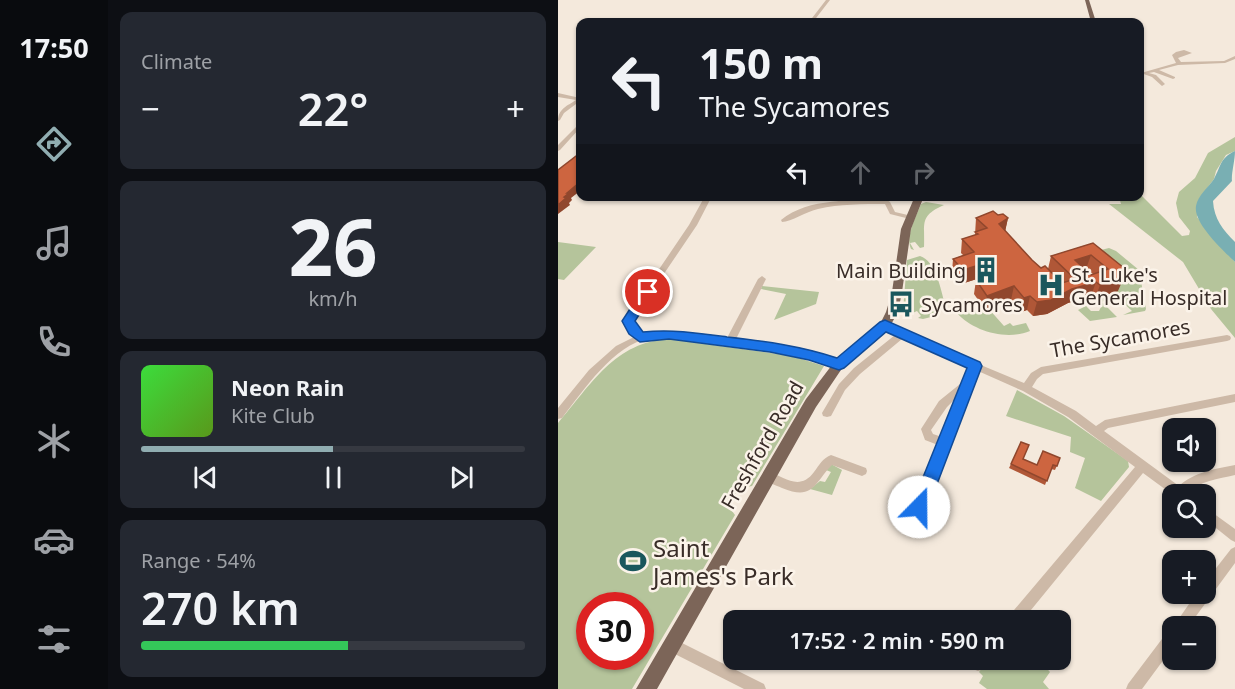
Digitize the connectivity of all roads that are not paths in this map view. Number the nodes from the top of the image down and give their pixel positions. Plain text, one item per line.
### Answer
1 (828, 0) edge
2 (1087, 0) edge
3 (814, 18) edge
4 (1093, 18) edge
5 (1175, 57) dead end
6 (1235, 57) edge
7 (1178, 64) junction
8 (1155, 70) junction
9 (1144, 72) edge
10 (1144, 74) edge
11 (1173, 78) dead end
12 (1162, 84) dead end
13 (558, 95) edge
14 (576, 98) edge
15 (576, 102) edge
16 (558, 119) edge
17 (576, 129) edge
18 (558, 149) edge
19 (706, 201) edge
20 (918, 201) edge
21 (910, 217) junction
22 (785, 220) dead end
23 (762, 279) dead end
24 (885, 325) junction
25 (901, 335) junction
26 (640, 337) junction
27 (1227, 338) dead end
28 (730, 342) junction
29 (839, 364) junction
30 (975, 366) junction
31 (968, 381) junction
32 (1026, 388) junction
33 (1235, 398) edge
34 (827, 413) dead end
35 (558, 415) edge
36 (1098, 431) junction
37 (945, 443) junction
38 (1143, 465) junction
39 (1235, 470) edge
40 (861, 471) dead end
41 (768, 476) junction
42 (1168, 484) edge
43 (1187, 484) edge
44 (919, 507) dead end
45 (1216, 521) edge
46 (1235, 536) edge
47 (1235, 553) edge
48 (1216, 578) edge
49 (1023, 610) edge
50 (672, 645) junction
51 (1162, 651) edge
52 (646, 689) edge
53 (759, 689) edge
54 (1133, 689) edge

1 - 3 street
2 - 4 main road
5 - 7 street
6 - 7 street
7 - 8 street
8 - 9 street
8 - 11 street
10 - 12 street
13 - 14 street
15 - 16 street
17 - 18 street
19 - 26 street
20 - 21 main road, Freshford Road
21 - 22 street
21 - 24 main road, Freshford Road
23 - 28 street
24 - 25 street
24 - 29 main road, Freshford Road
25 - 30 street
25 - 34 street
26 - 28 street
26 - 35 street
27 - 32 street, The Sycamores
28 - 29 street
29 - 41 main road, Freshford Road
30 - 31 street
30 - 32 street
31 - 37 street
31 - 37 street
32 - 36 street
33 - 36 street
36 - 38 street
37 - 44 street
38 - 42 street
38 - 49 street
39 - 43 street
40 - 41 street
41 - 50 main road, Freshford Road
45 - 46 street
47 - 48 street
50 - 52 main road, Freshford Road
50 - 53 street
51 - 54 street

